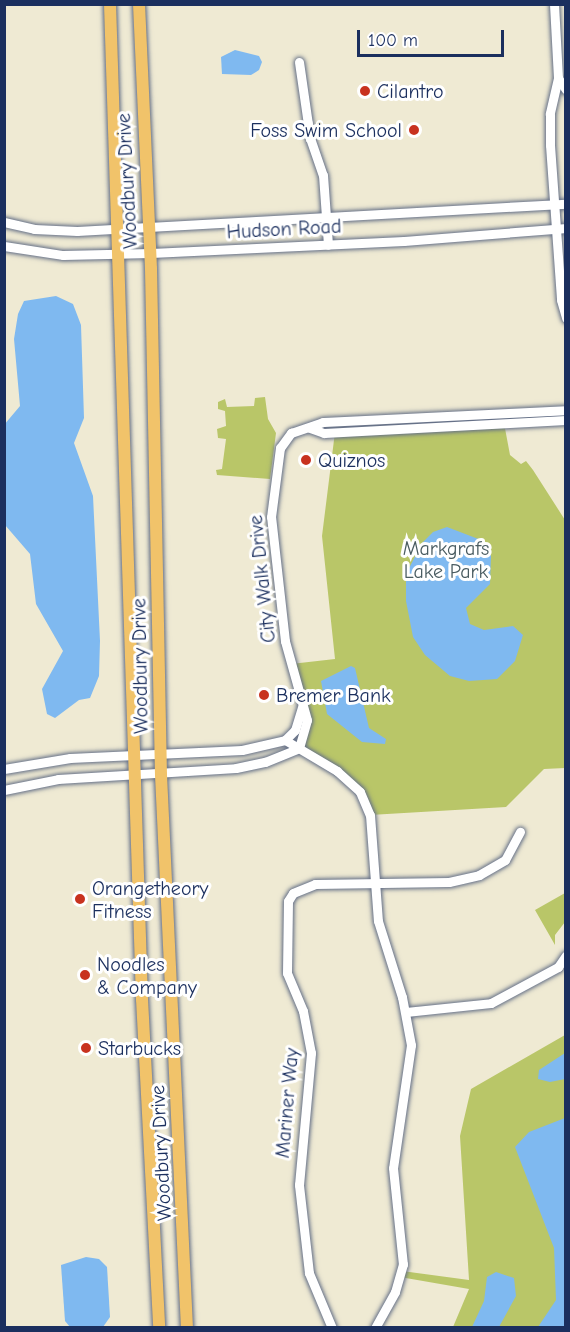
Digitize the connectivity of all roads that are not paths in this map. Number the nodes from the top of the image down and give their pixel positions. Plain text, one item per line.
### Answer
1 (110, 4) edge
2 (139, 4) edge
3 (554, 4) edge
4 (299, 62) dead end
5 (558, 78) junction
6 (566, 90) edge
7 (566, 204) edge
8 (554, 205) junction
9 (326, 217) junction
10 (4, 222) edge
11 (150, 227) junction
12 (120, 228) junction
13 (561, 228) edge
14 (328, 245) junction
15 (4, 246) edge
16 (151, 253) junction
17 (120, 254) junction
18 (566, 318) edge
19 (566, 410) edge
20 (566, 420) edge
21 (310, 428) junction
22 (302, 707) junction
23 (285, 741) junction
24 (299, 748) junction
25 (134, 754) junction
26 (161, 755) junction
27 (4, 769) edge
28 (134, 775) junction
29 (161, 775) junction
30 (4, 790) edge
31 (520, 832) dead end
32 (375, 881) junction
33 (566, 955) edge
34 (406, 1012) junction
35 (159, 1328) edge
36 (187, 1328) edge
37 (332, 1328) edge
38 (375, 1328) edge

1 - 12 main road, Woodbury Drive
2 - 11 main road, Woodbury Drive
3 - 5 street
4 - 9 street
5 - 6 street
5 - 8 street
7 - 8 street, Hudson Road
8 - 9 street, Hudson Road
8 - 13 street
9 - 11 street, Hudson Road
9 - 14 street
10 - 12 street, Hudson Road
11 - 12 street, Hudson Road
11 - 16 main road, Woodbury Drive
12 - 17 main road, Woodbury Drive
13 - 14 street, Hudson Road
13 - 18 street
14 - 16 street, Hudson Road
15 - 17 street, Hudson Road
16 - 17 street, Hudson Road
16 - 26 main road, Woodbury Drive
17 - 25 main road, Woodbury Drive
19 - 21 street, City Walk Drive
20 - 21 street
21 - 22 street, City Walk Drive
22 - 23 street
22 - 24 street, City Walk Drive
23 - 24 street
23 - 26 street
24 - 29 street
24 - 32 street
25 - 26 street
25 - 27 street
25 - 28 main road, Woodbury Drive
26 - 29 main road, Woodbury Drive
28 - 29 street
28 - 30 street
28 - 35 main road, Woodbury Drive
29 - 36 main road, Woodbury Drive
31 - 32 street, Mariner Way
32 - 34 street
32 - 37 street, Mariner Way
33 - 34 street
34 - 38 street

